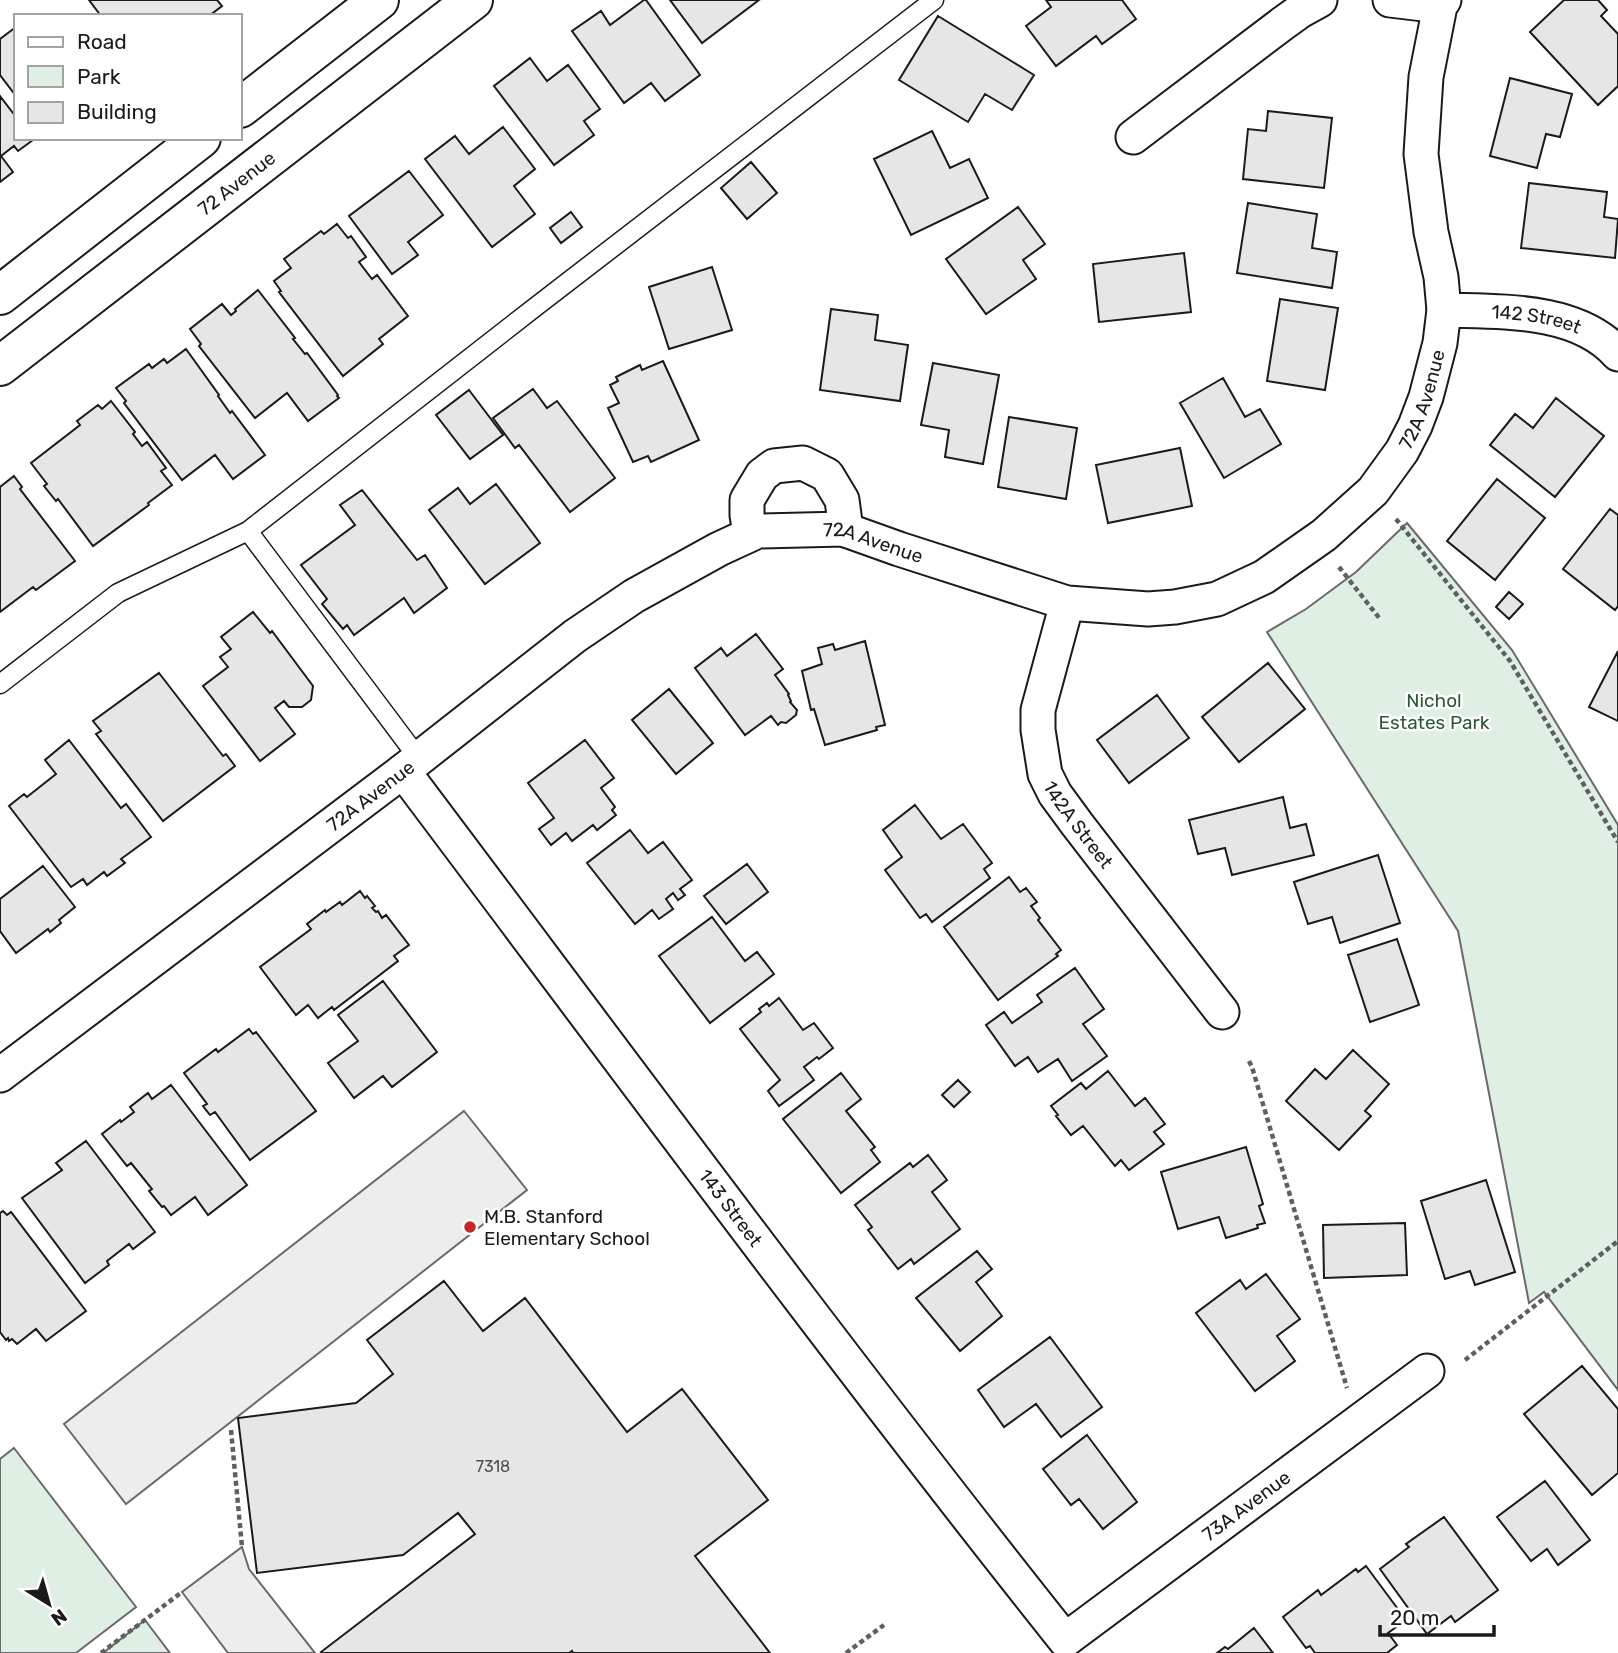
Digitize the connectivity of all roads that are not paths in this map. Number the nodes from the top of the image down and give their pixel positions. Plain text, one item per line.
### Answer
1 (379, 0) edge
2 (474, 0) edge
3 (934, 0) edge
4 (1320, 0) edge
5 (1390, 0) edge
6 (1442, 3) edge
7 (242, 106) edge
8 (1133, 137) dead end
9 (198, 140) edge
10 (0, 295) edge
11 (1444, 310) junction
12 (1618, 354) edge
13 (0, 366) edge
14 (846, 530) junction
15 (248, 531) junction
16 (750, 534) junction
17 (1068, 603) junction
18 (0, 684) edge
19 (411, 765) junction
20 (1222, 1012) dead end
21 (0, 1075) edge
22 (1427, 1371) dead end
23 (1065, 1640) joint

1 - 7 main road
2 - 13 main road, 72 Avenue
3 - 15 lane
4 - 8 street
5 - 6 street, 72A Avenue
6 - 11 street, 72A Avenue
9 - 10 main road
11 - 12 street, 142 Street
11 - 17 street, 72A Avenue
14 - 16 street, 72A Avenue
14 - 16 street
14 - 17 street, 72A Avenue
15 - 18 lane
15 - 19 lane
16 - 19 street, 72A Avenue
17 - 20 street, 142A Street
19 - 21 street, 72A Avenue
19 - 23 street, 143 Street
22 - 23 street, 73A Avenue

